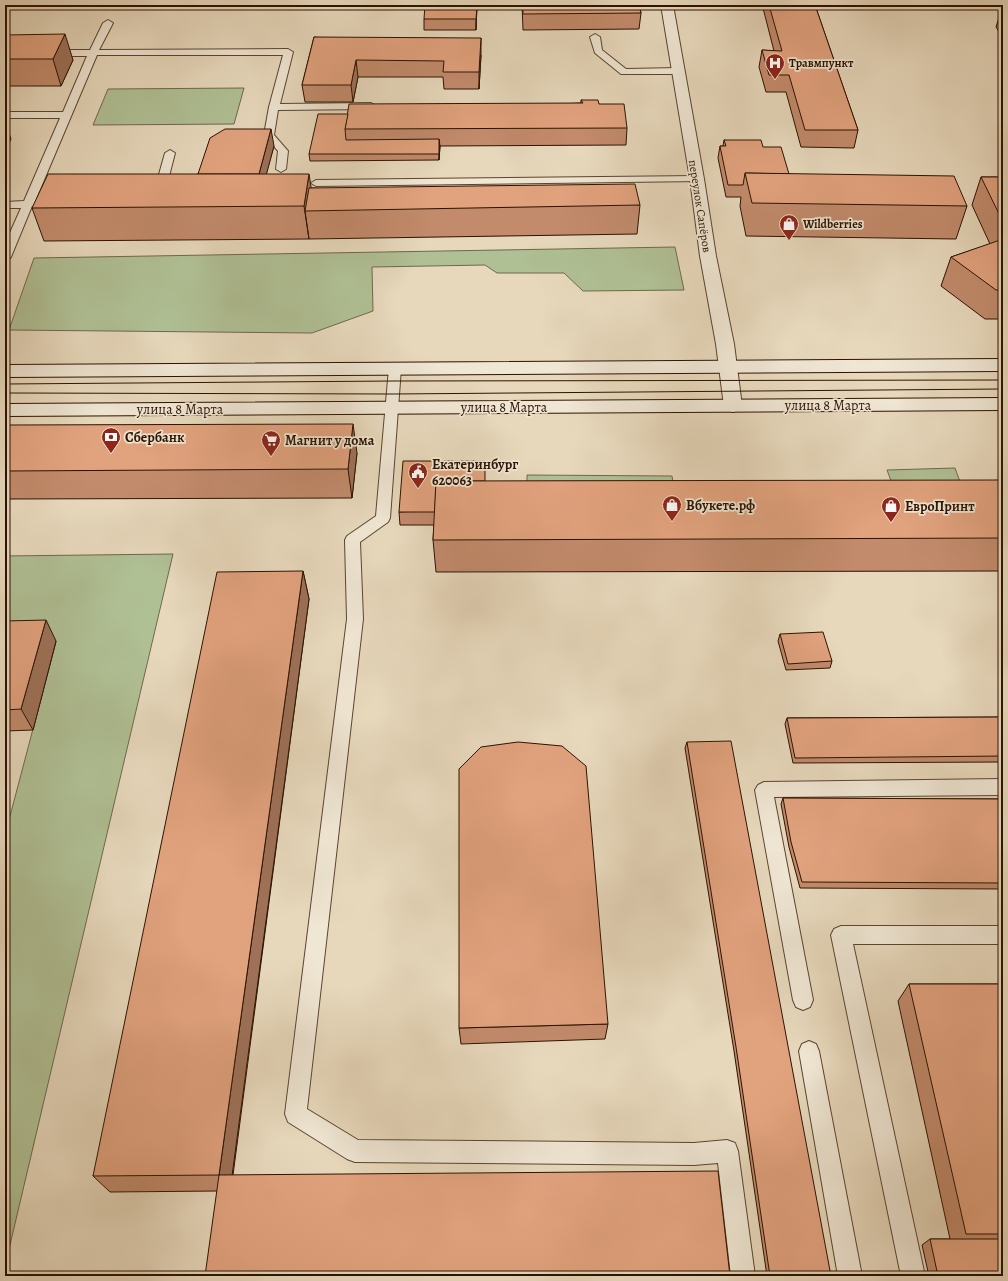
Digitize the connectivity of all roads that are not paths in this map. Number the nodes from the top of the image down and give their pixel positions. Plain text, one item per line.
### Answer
1 (667, 5) edge
2 (108, 23) dead end
3 (595, 37) edge
4 (93, 53) junction
5 (5, 54) edge
6 (679, 71) junction
7 (382, 106) edge
8 (274, 107) junction
9 (5, 115) edge
10 (67, 115) junction
11 (170, 153) dead end
12 (280, 169) dead end
13 (697, 179) junction
14 (316, 183) dead end
15 (146, 188) edge
16 (49, 198) edge
17 (28, 204) junction
18 (5, 205) edge
19 (5, 257) edge
20 (1003, 365) edge
21 (728, 366) junction
22 (395, 368) junction
23 (5, 371) edge
24 (1003, 404) edge
25 (733, 406) junction
26 (392, 408) junction
27 (5, 410) edge
28 (1003, 787) edge
29 (1003, 935) edge
30 (804, 1000) dead end
31 (809, 1051) dead end
32 (743, 1276) edge
33 (850, 1276) edge
34 (913, 1276) edge

1 - 6 main road, переулок Сапёров
2 - 4 lane
3 - 6 lane
4 - 5 lane
4 - 8 lane
4 - 10 lane
6 - 13 main road, переулок Сапёров
7 - 8 lane
8 - 12 lane
9 - 10 lane
10 - 17 lane
11 - 15 lane
13 - 14 lane
13 - 21 main road, переулок Сапёров
16 - 17 lane
17 - 18 lane
17 - 19 lane
20 - 21 main road
21 - 22 main road
21 - 25 main road, переулок Сапёров
22 - 23 main road
22 - 26 lane
24 - 25 main road, улица 8 Марта
25 - 26 main road, улица 8 Марта
26 - 27 main road, улица 8 Марта
26 - 32 lane
28 - 30 lane
29 - 34 lane
31 - 33 lane

